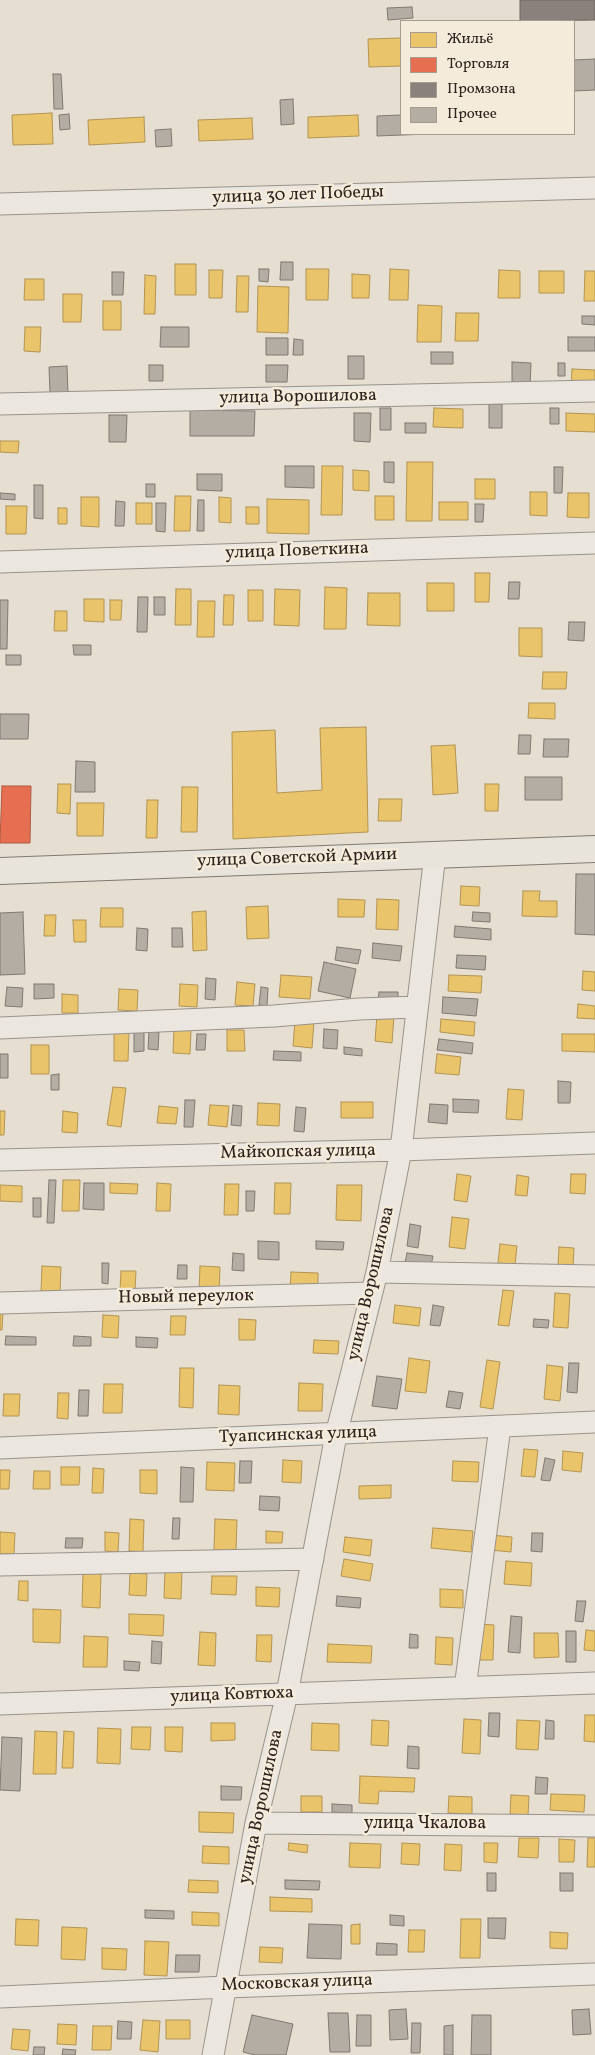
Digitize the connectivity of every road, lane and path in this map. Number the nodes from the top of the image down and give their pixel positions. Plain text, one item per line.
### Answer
1 (595, 188) edge
2 (0, 204) edge
3 (595, 391) edge
4 (0, 404) edge
5 (595, 543) edge
6 (0, 562) edge
7 (595, 849) edge
8 (436, 854) junction
9 (0, 871) edge
10 (417, 1007) junction
11 (0, 1028) edge
12 (595, 1143) edge
13 (401, 1150) junction
14 (0, 1160) edge
15 (377, 1272) junction
16 (595, 1276) edge
17 (371, 1293) junction
18 (0, 1303) edge
19 (595, 1422) edge
20 (500, 1427) junction
21 (336, 1435) junction
22 (0, 1448) edge
23 (313, 1559) junction
24 (0, 1565) edge
25 (595, 1683) edge
26 (465, 1688) junction
27 (287, 1694) junction
28 (0, 1704) edge
29 (256, 1824) junction
30 (595, 1826) edge
31 (595, 1974) edge
32 (226, 1986) junction
33 (0, 1997) edge
34 (213, 2055) edge

1 - 2 street, улица 30 лет Победы
3 - 4 street, улица Ворошилова
5 - 6 street, улица Поветкина
7 - 8 main road, улица Советской Армии
8 - 9 main road, улица Советской Армии
8 - 10 street, улица Ворошилова
10 - 11 street
10 - 13 street, улица Ворошилова
12 - 13 street, Майкопская улица
13 - 14 street, Майкопская улица
13 - 15 street, улица Ворошилова
15 - 16 street
15 - 17 street, улица Ворошилова
17 - 18 street, Новый переулок
17 - 21 street, улица Ворошилова
19 - 20 street, Туапсинская улица
20 - 21 street, Туапсинская улица
20 - 26 street
21 - 22 street, Туапсинская улица
21 - 23 street, улица Ворошилова
23 - 24 street
23 - 27 street, улица Ворошилова
25 - 26 street, улица Ковтюха
26 - 27 street, улица Ковтюха
27 - 28 street, улица Ковтюха
27 - 29 street, улица Ворошилова
29 - 30 street, улица Чкалова
29 - 32 street, улица Ворошилова
31 - 32 street, Московская улица
32 - 33 street, Московская улица
32 - 34 street, улица Ворошилова

